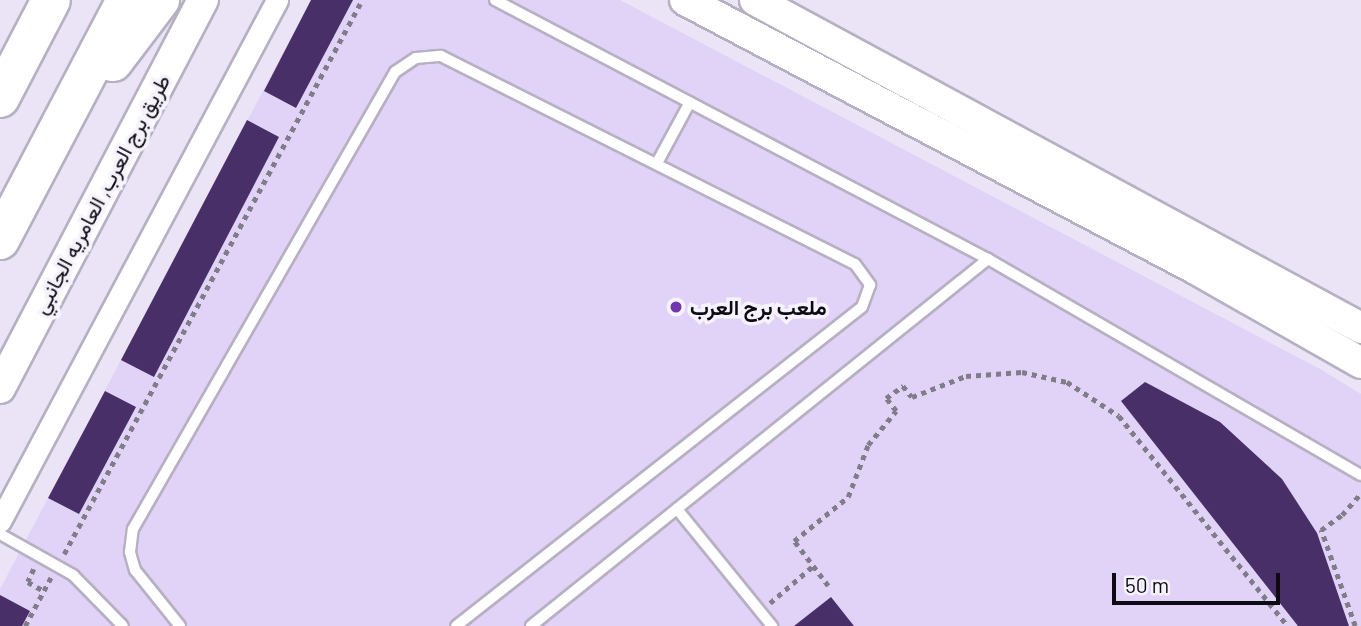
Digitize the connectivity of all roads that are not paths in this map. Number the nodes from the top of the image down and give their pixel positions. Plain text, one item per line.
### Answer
1 (51, 0) edge
2 (126, 0) edge
3 (160, 0) edge
4 (203, 0) edge
5 (277, 0) edge
6 (495, 0) edge
7 (685, 0) edge
8 (755, 0) edge
9 (0, 98) edge
10 (690, 102) junction
11 (64, 116) junction
12 (657, 163) junction
13 (0, 240) edge
14 (988, 259) junction
15 (1361, 328) edge
16 (1361, 363) edge
17 (0, 388) edge
18 (1361, 475) edge
19 (677, 509) junction
20 (0, 522) edge
21 (0, 534) edge
22 (123, 626) edge
23 (180, 626) edge
24 (456, 626) edge
25 (531, 626) edge
26 (772, 626) edge

1 - 9 highway
2 - 11 highway
3 - 11 highway
4 - 17 street, طريق برج العرب, العامريه الجانبي
5 - 20 street
6 - 10 lane
7 - 16 street
8 - 15 street
10 - 12 lane
10 - 14 lane
11 - 13 highway
12 - 23 lane
12 - 24 lane
14 - 18 lane
14 - 19 lane
19 - 25 lane
19 - 26 lane
21 - 22 lane

